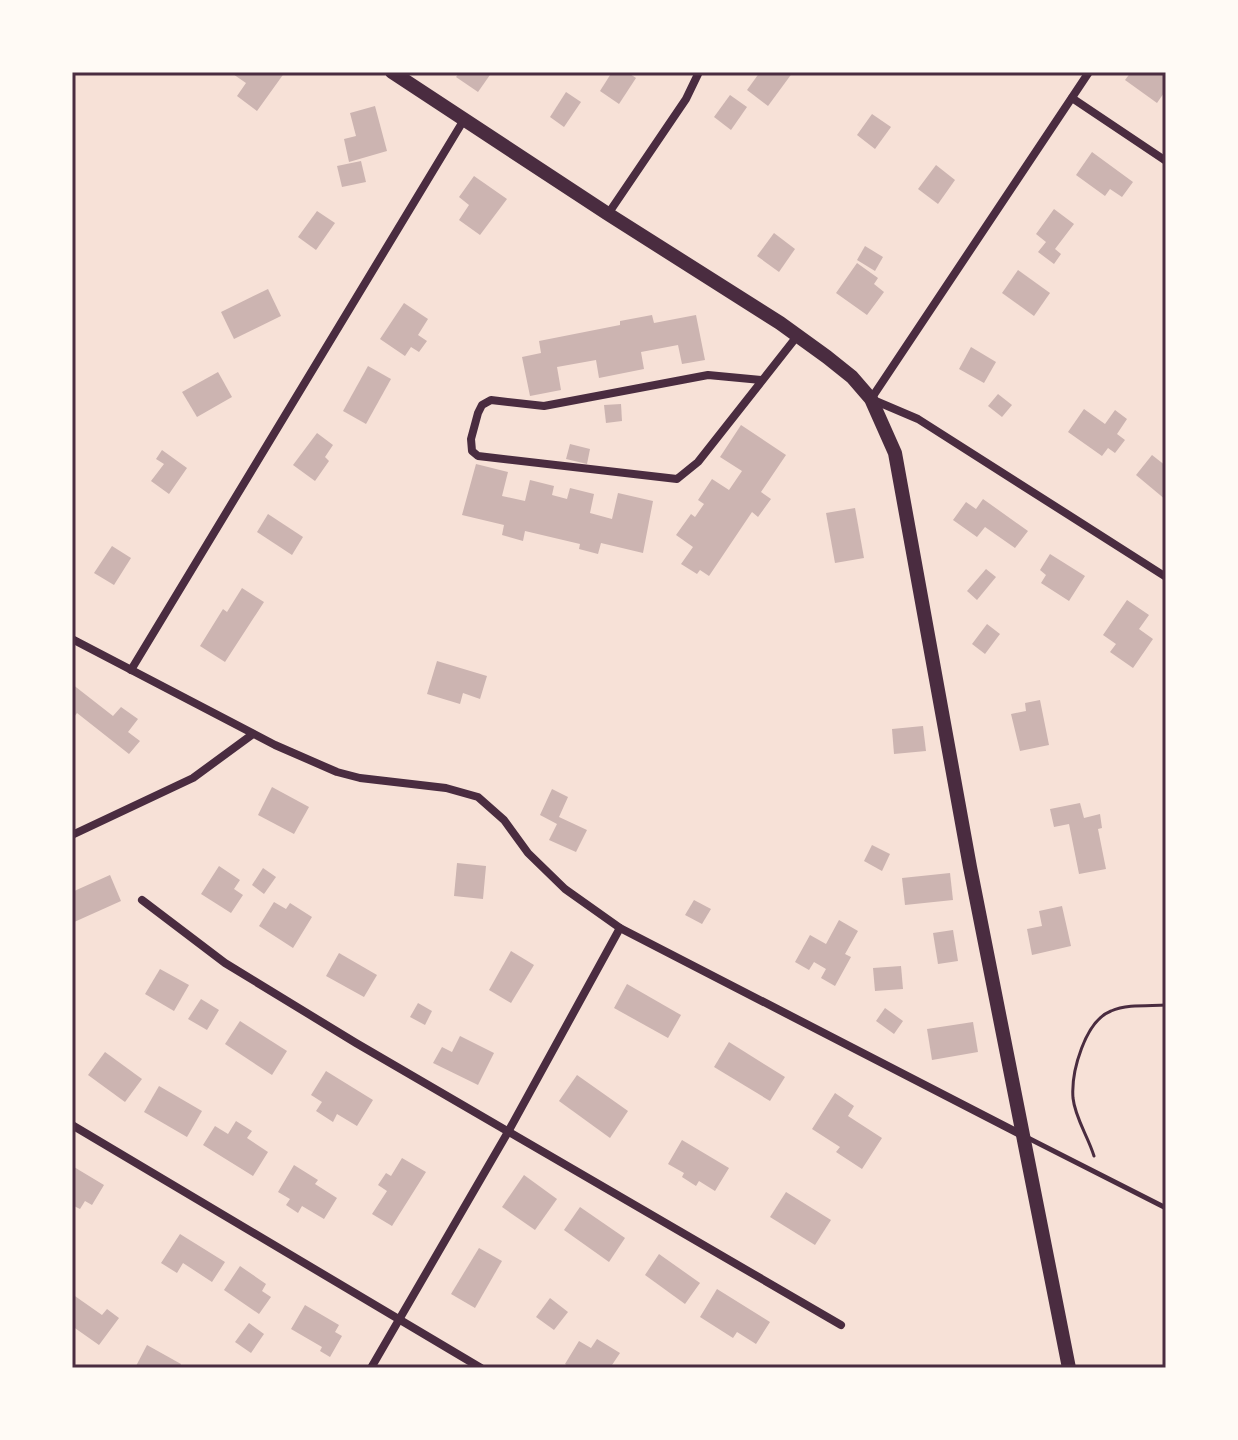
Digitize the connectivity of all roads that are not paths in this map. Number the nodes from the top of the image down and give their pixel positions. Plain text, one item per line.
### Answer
1 (392, 72) edge
2 (699, 72) edge
3 (1089, 72) edge
4 (1072, 98) junction
5 (465, 118) junction
6 (1166, 161) edge
7 (608, 214) junction
8 (798, 335) junction
9 (761, 380) junction
10 (871, 399) junction
11 (1166, 577) edge
12 (72, 639) edge
13 (131, 670) junction
14 (253, 734) junction
15 (72, 835) edge
16 (142, 900) dead end
17 (620, 928) junction
18 (72, 1125) edge
19 (508, 1132) junction
20 (1025, 1136) junction
21 (1166, 1208) edge
22 (400, 1320) junction
23 (841, 1325) dead end
24 (371, 1368) edge
25 (481, 1368) edge
26 (1069, 1368) edge

1 - 5 main road
2 - 7 street
3 - 4 street
4 - 6 street
4 - 10 street
5 - 7 main road
5 - 13 street
7 - 8 main road
8 - 9 street
8 - 10 main road
9 - 9 street
10 - 11 street
10 - 20 main road
12 - 13 street
13 - 14 street
14 - 15 street
14 - 17 street
16 - 19 street
17 - 19 street
17 - 20 street
18 - 22 street
19 - 22 street
19 - 23 street
20 - 21 lane
20 - 26 main road
22 - 24 street
22 - 25 street

